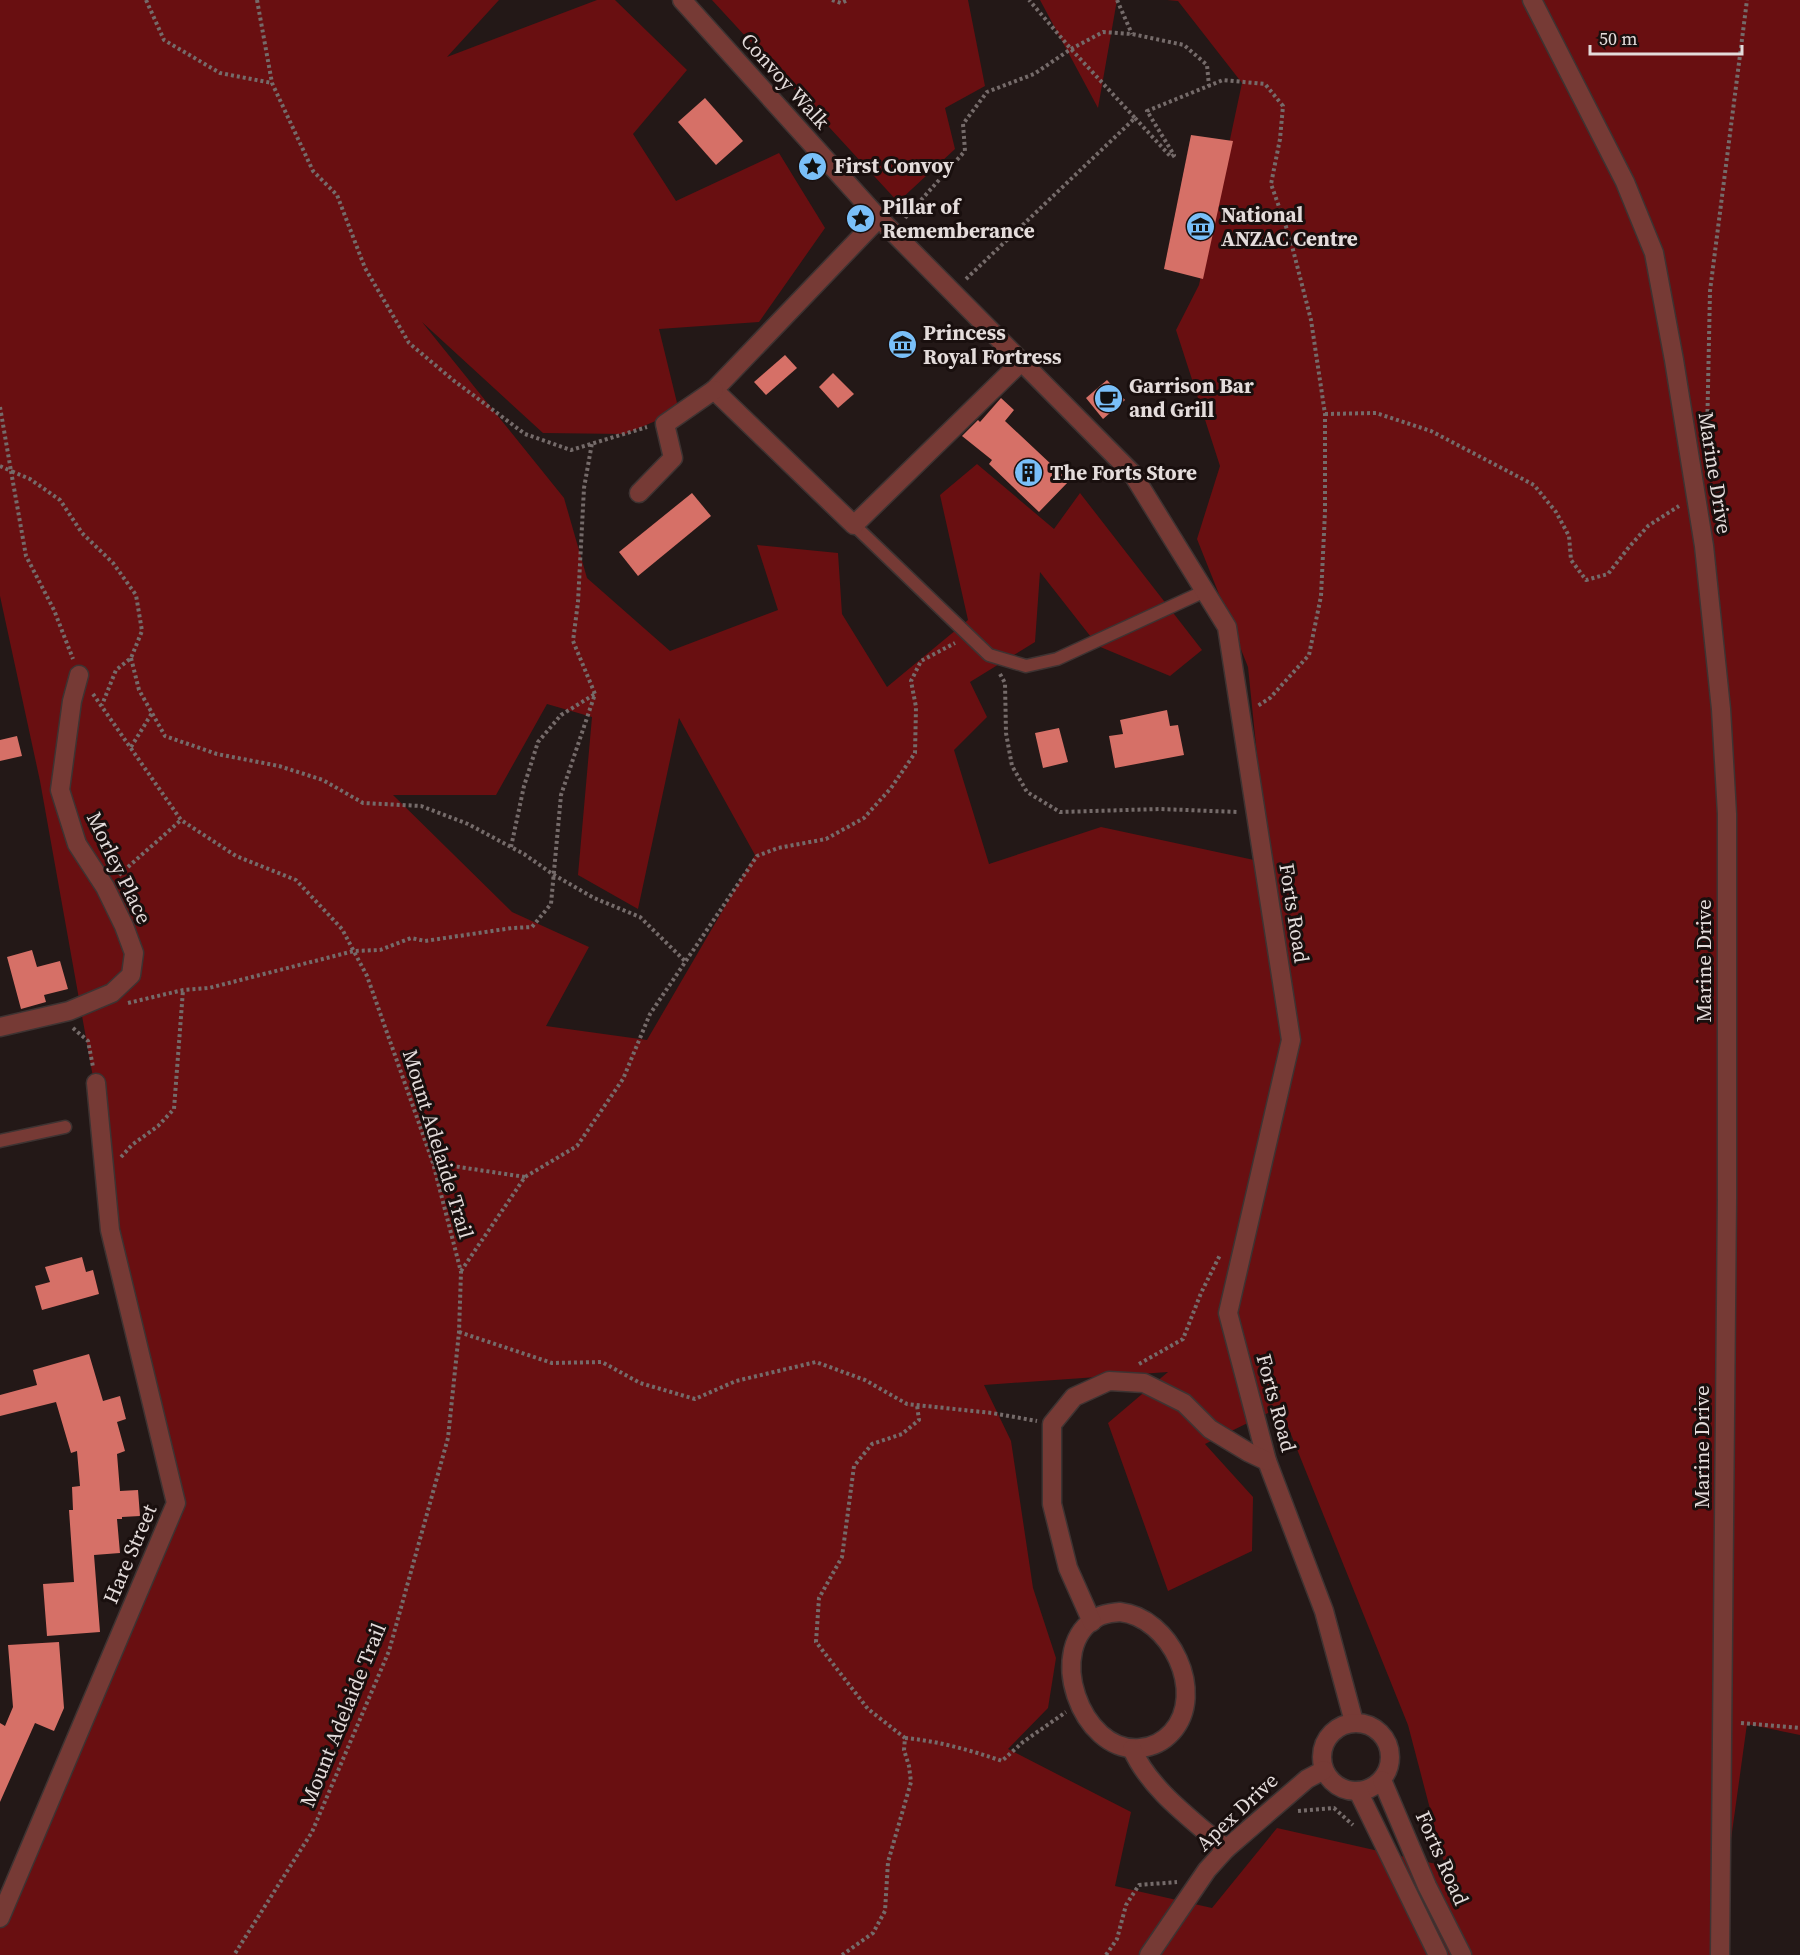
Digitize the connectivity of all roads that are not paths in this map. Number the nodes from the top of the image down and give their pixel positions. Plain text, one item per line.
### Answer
1 (682, 0) edge
2 (1532, 0) edge
3 (879, 218) junction
4 (1021, 362) junction
5 (714, 390) junction
6 (639, 493) dead end
7 (854, 525) junction
8 (1205, 591) junction
9 (79, 675) road end
10 (0, 1027) edge
11 (96, 1083) road end
12 (65, 1127) dead end
13 (0, 1141) edge
14 (1267, 1461) junction
15 (1092, 1622) junction
16 (1354, 1722) junction
17 (1132, 1749) junction
18 (1324, 1770) junction
19 (1382, 1780) junction
20 (1358, 1791) junction
21 (1226, 1849) junction
22 (0, 1918) edge
23 (1149, 1955) edge
24 (1438, 1955) edge
25 (1462, 1955) edge
26 (1720, 1955) edge

1 - 3 street, Convoy Walk
2 - 26 street, Marine Drive
3 - 4 street, Forts Road
3 - 5 street
4 - 7 street
4 - 8 street, Forts Road
5 - 6 street
5 - 7 street
7 - 8 lane
8 - 14 street, Forts Road
9 - 10 street, Morley Place
11 - 22 street, Hare Street
12 - 13 lane
14 - 15 street
14 - 16 street, Forts Road
15 - 17 street
15 - 17 street
16 - 18 street
16 - 19 street
17 - 21 street
18 - 20 street
18 - 21 street, Apex Drive
19 - 20 street
19 - 25 street, Forts Road
20 - 24 street
21 - 23 street, Apex Drive

